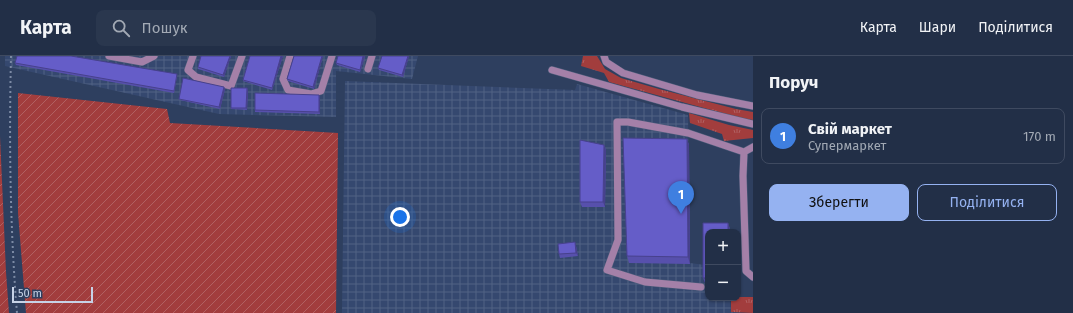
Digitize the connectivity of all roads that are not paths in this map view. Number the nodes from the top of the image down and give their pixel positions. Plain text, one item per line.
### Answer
1 (109, 56) edge
2 (154, 56) edge
3 (193, 56) edge
4 (242, 56) edge
5 (290, 56) edge
6 (332, 56) edge
7 (372, 56) edge
8 (604, 56) edge
9 (119, 57) edge
10 (368, 69) dead end
11 (552, 70) dead end
12 (753, 106) edge
13 (753, 124) edge
14 (753, 147) edge
15 (744, 152) junction
16 (753, 277) edge
17 (701, 287) dead end

1 - 9 lane
2 - 9 lane
3 - 4 lane
5 - 6 lane
7 - 10 lane
8 - 12 lane
11 - 13 lane
14 - 15 lane
15 - 16 lane
15 - 17 lane

